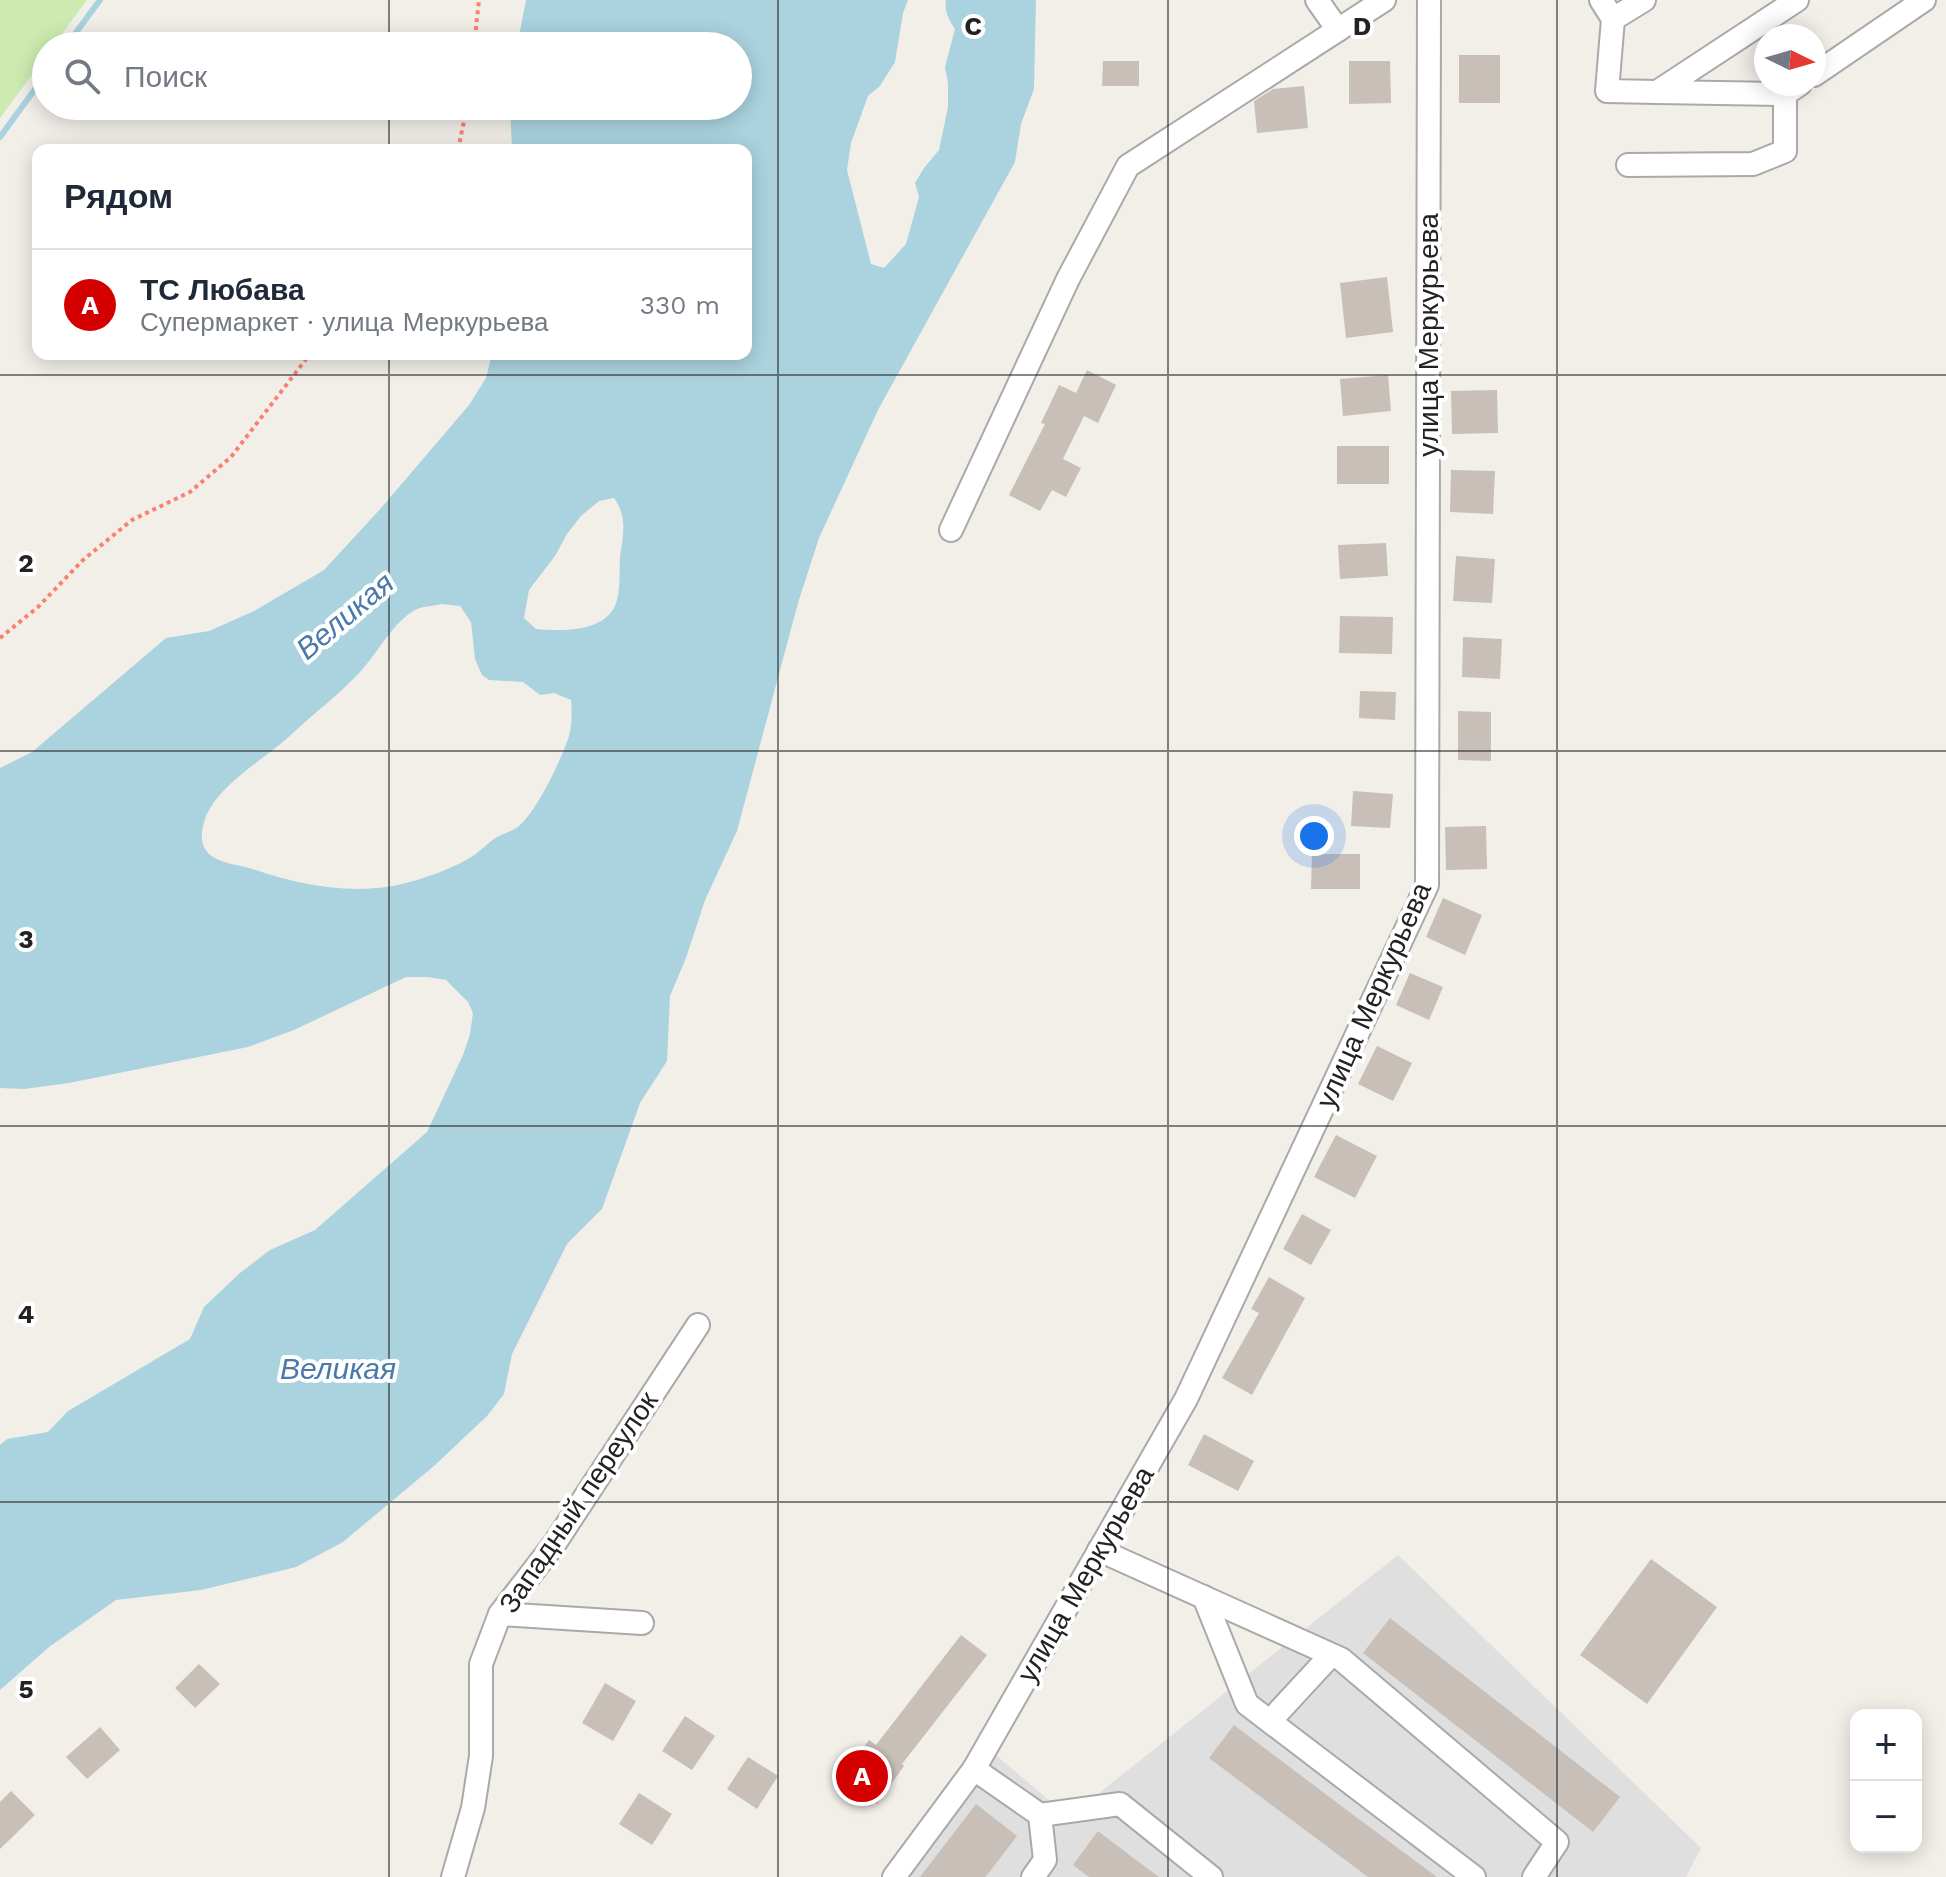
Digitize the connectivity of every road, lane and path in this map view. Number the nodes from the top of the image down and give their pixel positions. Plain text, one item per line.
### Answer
1 (479, 0) edge
2 (1317, 0) edge
3 (1384, 0) edge
4 (1429, 0) edge
5 (1644, 0) edge
6 (1797, 0) edge
7 (1924, 0) edge
8 (1607, 9) edge
9 (1338, 30) junction
10 (476, 32) edge
11 (1826, 67) edge
12 (1754, 90) edge
13 (1657, 92) junction
14 (1792, 96) edge
15 (464, 120) edge
16 (459, 144) edge
17 (1628, 165) dead end
18 (305, 360) edge
19 (951, 530) dead end
20 (0, 638) edge
21 (698, 1325) dead end
22 (1099, 1550) junction
23 (1204, 1597) junction
24 (500, 1614) junction
25 (642, 1623) dead end
26 (1331, 1655) junction
27 (1270, 1721) junction
28 (974, 1769) junction
29 (1040, 1815) junction
30 (453, 1877) edge
31 (894, 1877) edge
32 (1033, 1877) edge
33 (1211, 1877) edge
34 (1474, 1877) edge
35 (1534, 1877) edge

1 - 10 path
2 - 9 street
3 - 9 street
4 - 22 street, улица Меркурьева
5 - 8 street
6 - 13 street
7 - 11 street
8 - 13 street
9 - 19 street
12 - 13 street
14 - 17 street
15 - 16 path
18 - 20 path
21 - 24 street, Западный переулок
22 - 23 street
22 - 28 street, улица Меркурьева
23 - 26 street
23 - 27 street
24 - 25 street
24 - 30 street, Западный переулок
26 - 27 street
26 - 35 street
27 - 34 street
28 - 29 street
28 - 31 street, улица Меркурьева
29 - 32 street
29 - 33 street

